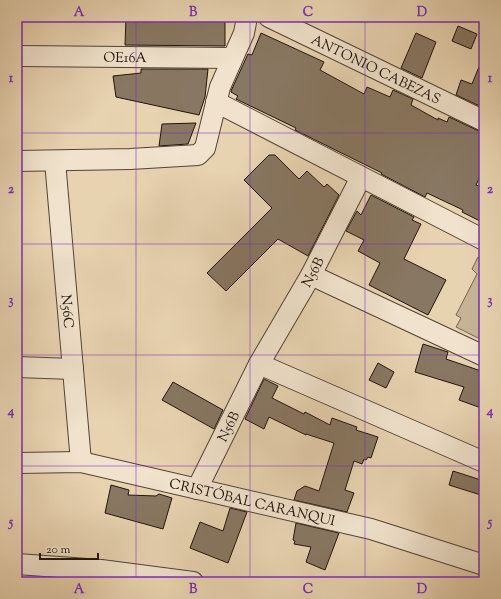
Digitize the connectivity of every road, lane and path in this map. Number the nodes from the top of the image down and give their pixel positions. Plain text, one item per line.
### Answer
1 (269, 17) edge
2 (246, 25) edge
3 (17, 56) edge
4 (232, 58) junction
5 (216, 102) junction
6 (484, 121) edge
7 (55, 161) junction
8 (17, 162) edge
9 (361, 177) junction
10 (484, 240) edge
11 (311, 275) junction
12 (484, 356) edge
13 (259, 364) junction
14 (17, 367) edge
15 (73, 368) junction
16 (81, 462) junction
17 (484, 462) edge
18 (17, 463) edge
19 (197, 488) junction
20 (17, 564) edge
21 (484, 565) edge
22 (193, 582) edge

1 - 6 street, ANTONIO CABEZAS
2 - 4 street
3 - 4 street, OE16A
4 - 5 street
5 - 7 street
5 - 9 street
7 - 8 street
7 - 15 street, N56C
9 - 10 street
9 - 11 street, N56B
11 - 12 street
11 - 13 street, N56B
13 - 17 street
13 - 19 street, N56B
14 - 15 street
15 - 16 street, N56C
16 - 18 street, CRISTÓBAL CARANQUI
16 - 19 street, CRISTÓBAL CARANQUI
19 - 21 street, CRISTÓBAL CARANQUI
20 - 22 street

